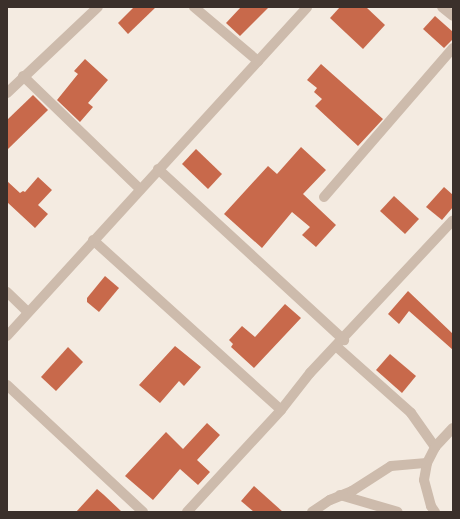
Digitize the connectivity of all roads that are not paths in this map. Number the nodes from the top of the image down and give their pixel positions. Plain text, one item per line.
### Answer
1 (98, 7) edge
2 (194, 7) edge
3 (307, 7) edge
4 (442, 7) edge
5 (453, 16) edge
6 (453, 48) edge
7 (258, 61) junction
8 (23, 76) junction
9 (7, 93) edge
10 (158, 169) junction
11 (140, 189) junction
12 (324, 197) dead end
13 (453, 220) edge
14 (94, 240) junction
15 (7, 292) edge
16 (28, 312) junction
17 (7, 336) edge
18 (340, 343) junction
19 (7, 385) edge
20 (281, 410) junction
21 (453, 428) edge
22 (435, 447) junction
23 (427, 463) junction
24 (340, 495) junction
25 (191, 510) edge
26 (143, 512) edge
27 (312, 512) edge
28 (398, 512) edge
29 (435, 512) edge

1 - 8 street
2 - 7 street
3 - 7 street
4 - 5 street
6 - 12 street
7 - 10 street
8 - 9 street
8 - 11 street
10 - 11 street
10 - 18 street
11 - 14 street
13 - 18 street
14 - 16 street
14 - 20 street
15 - 16 street
16 - 17 street
18 - 20 street
18 - 22 street
19 - 26 street
20 - 25 street
21 - 22 street
22 - 23 street
23 - 24 street
23 - 29 street
24 - 27 street
24 - 28 street

